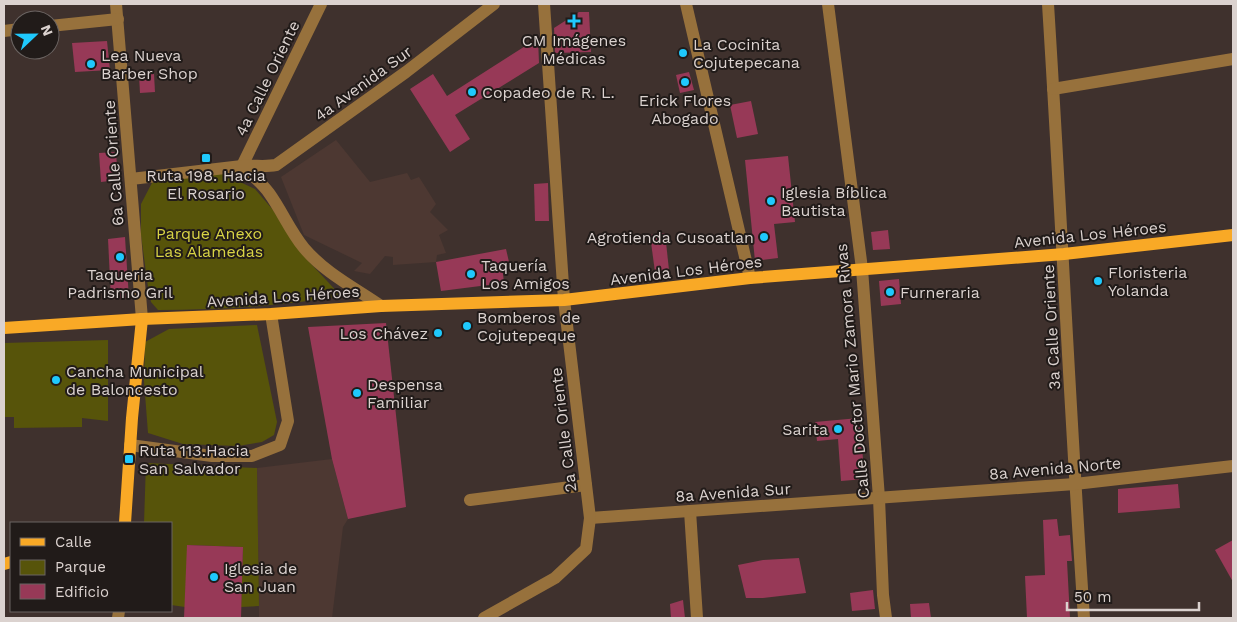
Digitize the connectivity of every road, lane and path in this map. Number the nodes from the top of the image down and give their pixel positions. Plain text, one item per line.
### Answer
1 (116, 4) edge
2 (321, 4) edge
3 (494, 4) edge
4 (544, 4) edge
5 (686, 4) edge
6 (828, 4) edge
7 (1048, 4) edge
8 (118, 19) junction
9 (60, 25) edge
10 (1233, 59) edge
11 (1053, 89) junction
12 (242, 166) junction
13 (131, 179) junction
14 (1233, 235) edge
15 (1064, 254) junction
16 (862, 269) junction
17 (750, 278) junction
18 (564, 300) junction
19 (381, 306) junction
20 (271, 314) junction
21 (142, 319) junction
22 (4, 328) edge
23 (130, 445) junction
24 (1233, 466) edge
25 (1075, 484) junction
26 (586, 485) junction
27 (879, 498) junction
28 (470, 500) dead end
29 (690, 511) junction
30 (590, 518) junction
31 (124, 522) edge
32 (484, 618) edge
33 (697, 618) edge
34 (886, 618) edge
35 (1084, 618) edge

1 - 8 street, 6a Calle Oriente
2 - 12 street, 4a Calle Oriente
3 - 12 street, 4a Avenida Sur
4 - 18 street, 2a Calle Oriente
5 - 17 street
6 - 16 street, Calle Doctor Mario Zamora Rivas
7 - 11 street, 3a Calle Oriente
8 - 9 street
8 - 13 street, 6a Calle Oriente
10 - 11 street
11 - 15 street, 3a Calle Oriente
12 - 13 street, 4a Avenida Sur
12 - 19 street
13 - 21 street, 6a Calle Oriente
14 - 15 main road, Avenida Los Héroes
15 - 16 main road, Avenida Los Héroes
15 - 25 street, 3a Calle Oriente
16 - 17 main road, Avenida Los Héroes
16 - 27 street, Calle Doctor Mario Zamora Rivas
17 - 18 main road, Avenida Los Héroes
18 - 19 main road, Avenida Los Héroes
18 - 26 street, 2a Calle Oriente
19 - 20 main road, Avenida Los Héroes
20 - 21 main road, Avenida Los Héroes
20 - 23 street
21 - 22 main road, Avenida Los Héroes
21 - 23 main road
23 - 31 main road
24 - 25 street, 8a Avenida Norte
25 - 27 street, 8a Avenida Norte
25 - 35 street, 3a Calle Oriente
26 - 28 street
26 - 30 street, 2a Calle Oriente
27 - 29 street, 8a Avenida Sur
27 - 34 street, Calle Doctor Mario Zamora Rivas
29 - 30 street, 8a Avenida Sur
29 - 33 street
30 - 32 street, 2a Calle Oriente

